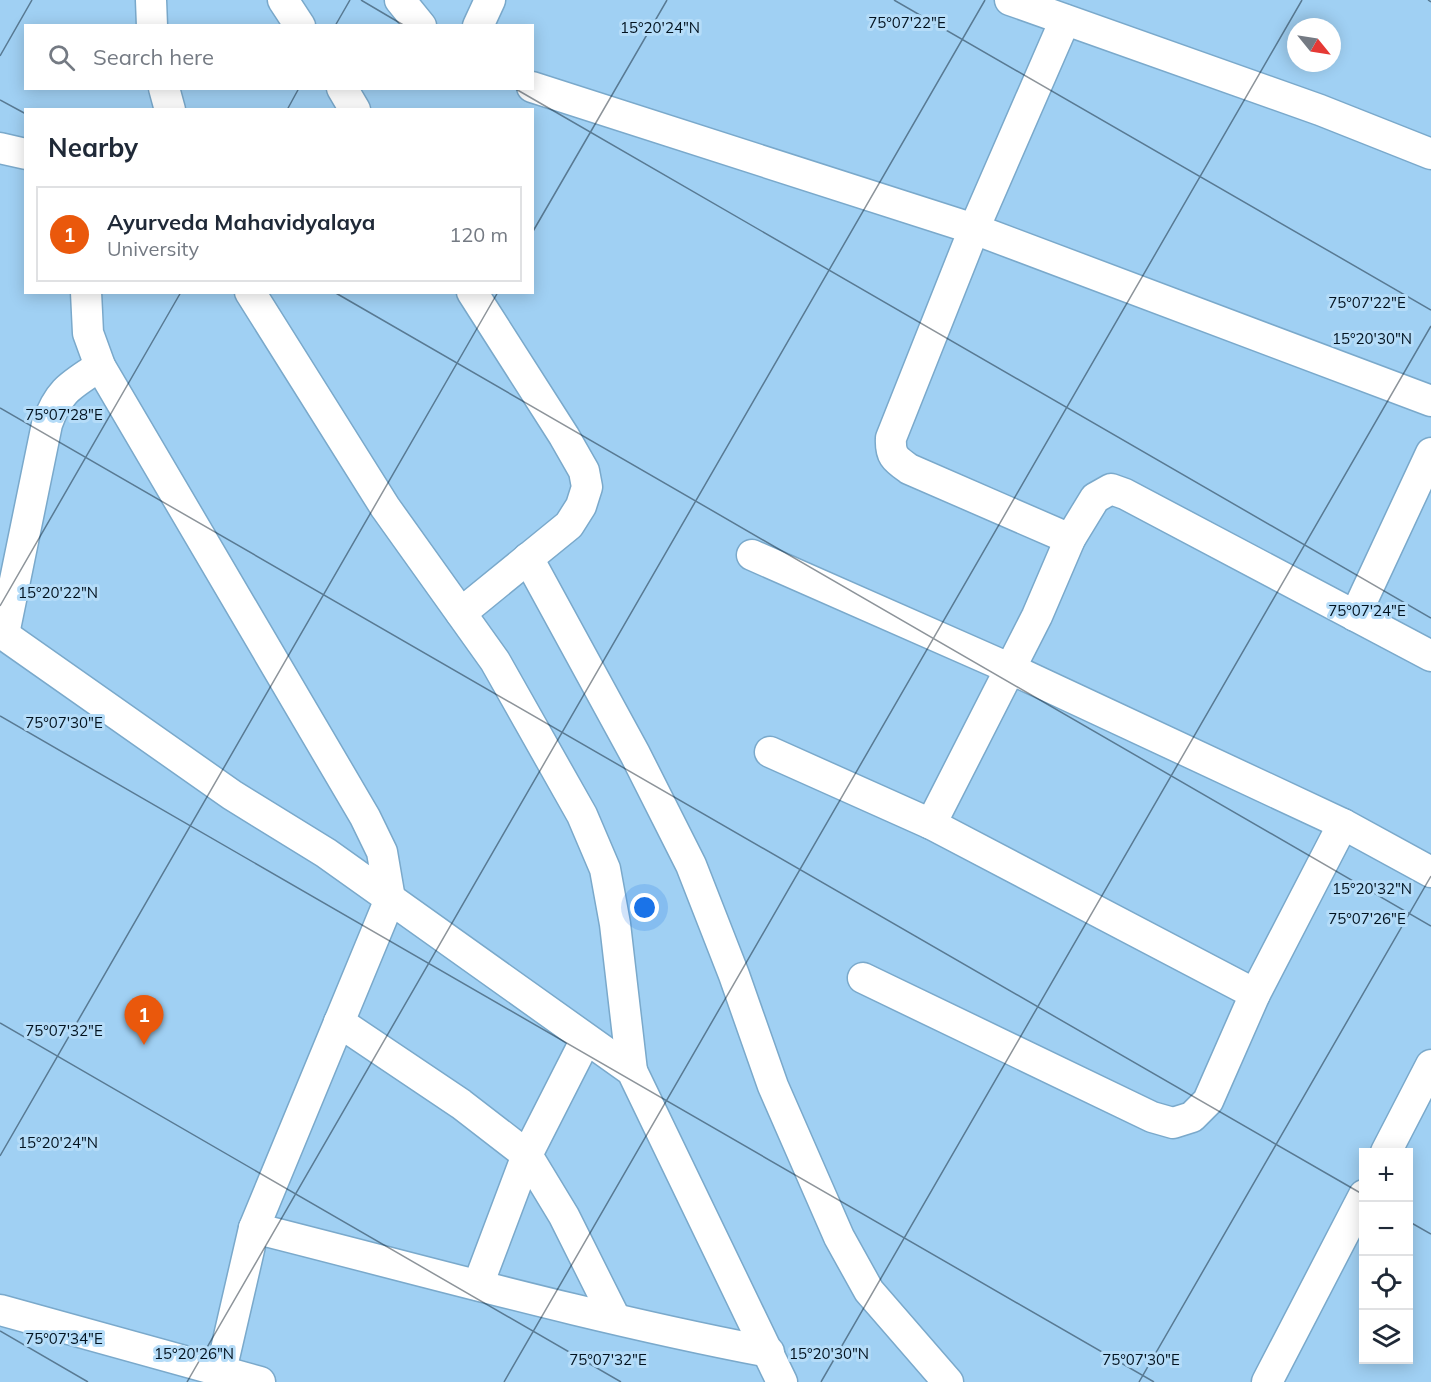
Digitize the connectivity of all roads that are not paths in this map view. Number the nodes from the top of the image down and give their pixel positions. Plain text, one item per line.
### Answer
1 (151, 0) edge
2 (283, 0) edge
3 (400, 0) edge
4 (490, 0) edge
5 (1010, 0) edge
6 (1065, 20) junction
7 (152, 24) edge
8 (299, 24) edge
9 (419, 24) edge
10 (479, 24) edge
11 (534, 88) edge
12 (165, 90) edge
13 (343, 90) edge
14 (169, 108) edge
15 (354, 108) edge
16 (0, 148) edge
17 (24, 154) edge
18 (1431, 154) edge
19 (974, 229) junction
20 (86, 294) edge
21 (251, 294) edge
22 (473, 294) edge
23 (100, 366) junction
24 (1431, 401) edge
25 (1431, 453) edge
26 (1070, 539) junction
27 (752, 555) dead end
28 (528, 558) junction
29 (461, 613) junction
30 (1355, 616) junction
31 (2, 633) edge
32 (1431, 656) edge
33 (1011, 669) junction
34 (770, 752) dead end
35 (931, 824) junction
36 (1343, 824) junction
37 (1431, 872) edge
38 (390, 899) junction
39 (863, 978) dead end
40 (1255, 994) junction
41 (339, 1022) junction
42 (586, 1039) junction
43 (1431, 1065) edge
44 (632, 1071) junction
45 (1388, 1148) edge
46 (527, 1155) junction
47 (1360, 1202) edge
48 (254, 1228) junction
49 (478, 1285) junction
50 (0, 1310) edge
51 (615, 1318) junction
52 (769, 1352) junction
53 (221, 1371) junction
54 (261, 1382) edge
55 (782, 1382) edge
56 (948, 1382) edge
57 (1267, 1382) edge

1 - 7 street
2 - 8 street
3 - 9 street
4 - 10 street
5 - 6 street
6 - 18 street
6 - 19 street
11 - 19 street
12 - 14 street
13 - 15 street
16 - 17 street
19 - 24 street
19 - 26 street
20 - 23 street
21 - 29 street
22 - 28 street
23 - 31 street
23 - 38 street
25 - 30 street
26 - 30 street
26 - 33 street
27 - 33 street
28 - 29 street
28 - 56 street
29 - 44 street
30 - 32 street
31 - 38 street
33 - 35 street
33 - 36 street
34 - 35 street
35 - 40 street
36 - 37 street
36 - 40 street
38 - 41 street
38 - 42 street
39 - 40 street
41 - 46 street
41 - 48 street
42 - 44 street
42 - 46 street
43 - 45 street
44 - 52 street
46 - 49 street
46 - 51 street
47 - 57 street
48 - 49 street
48 - 53 street
49 - 51 street
50 - 53 street
51 - 52 street
52 - 55 street
53 - 54 street

